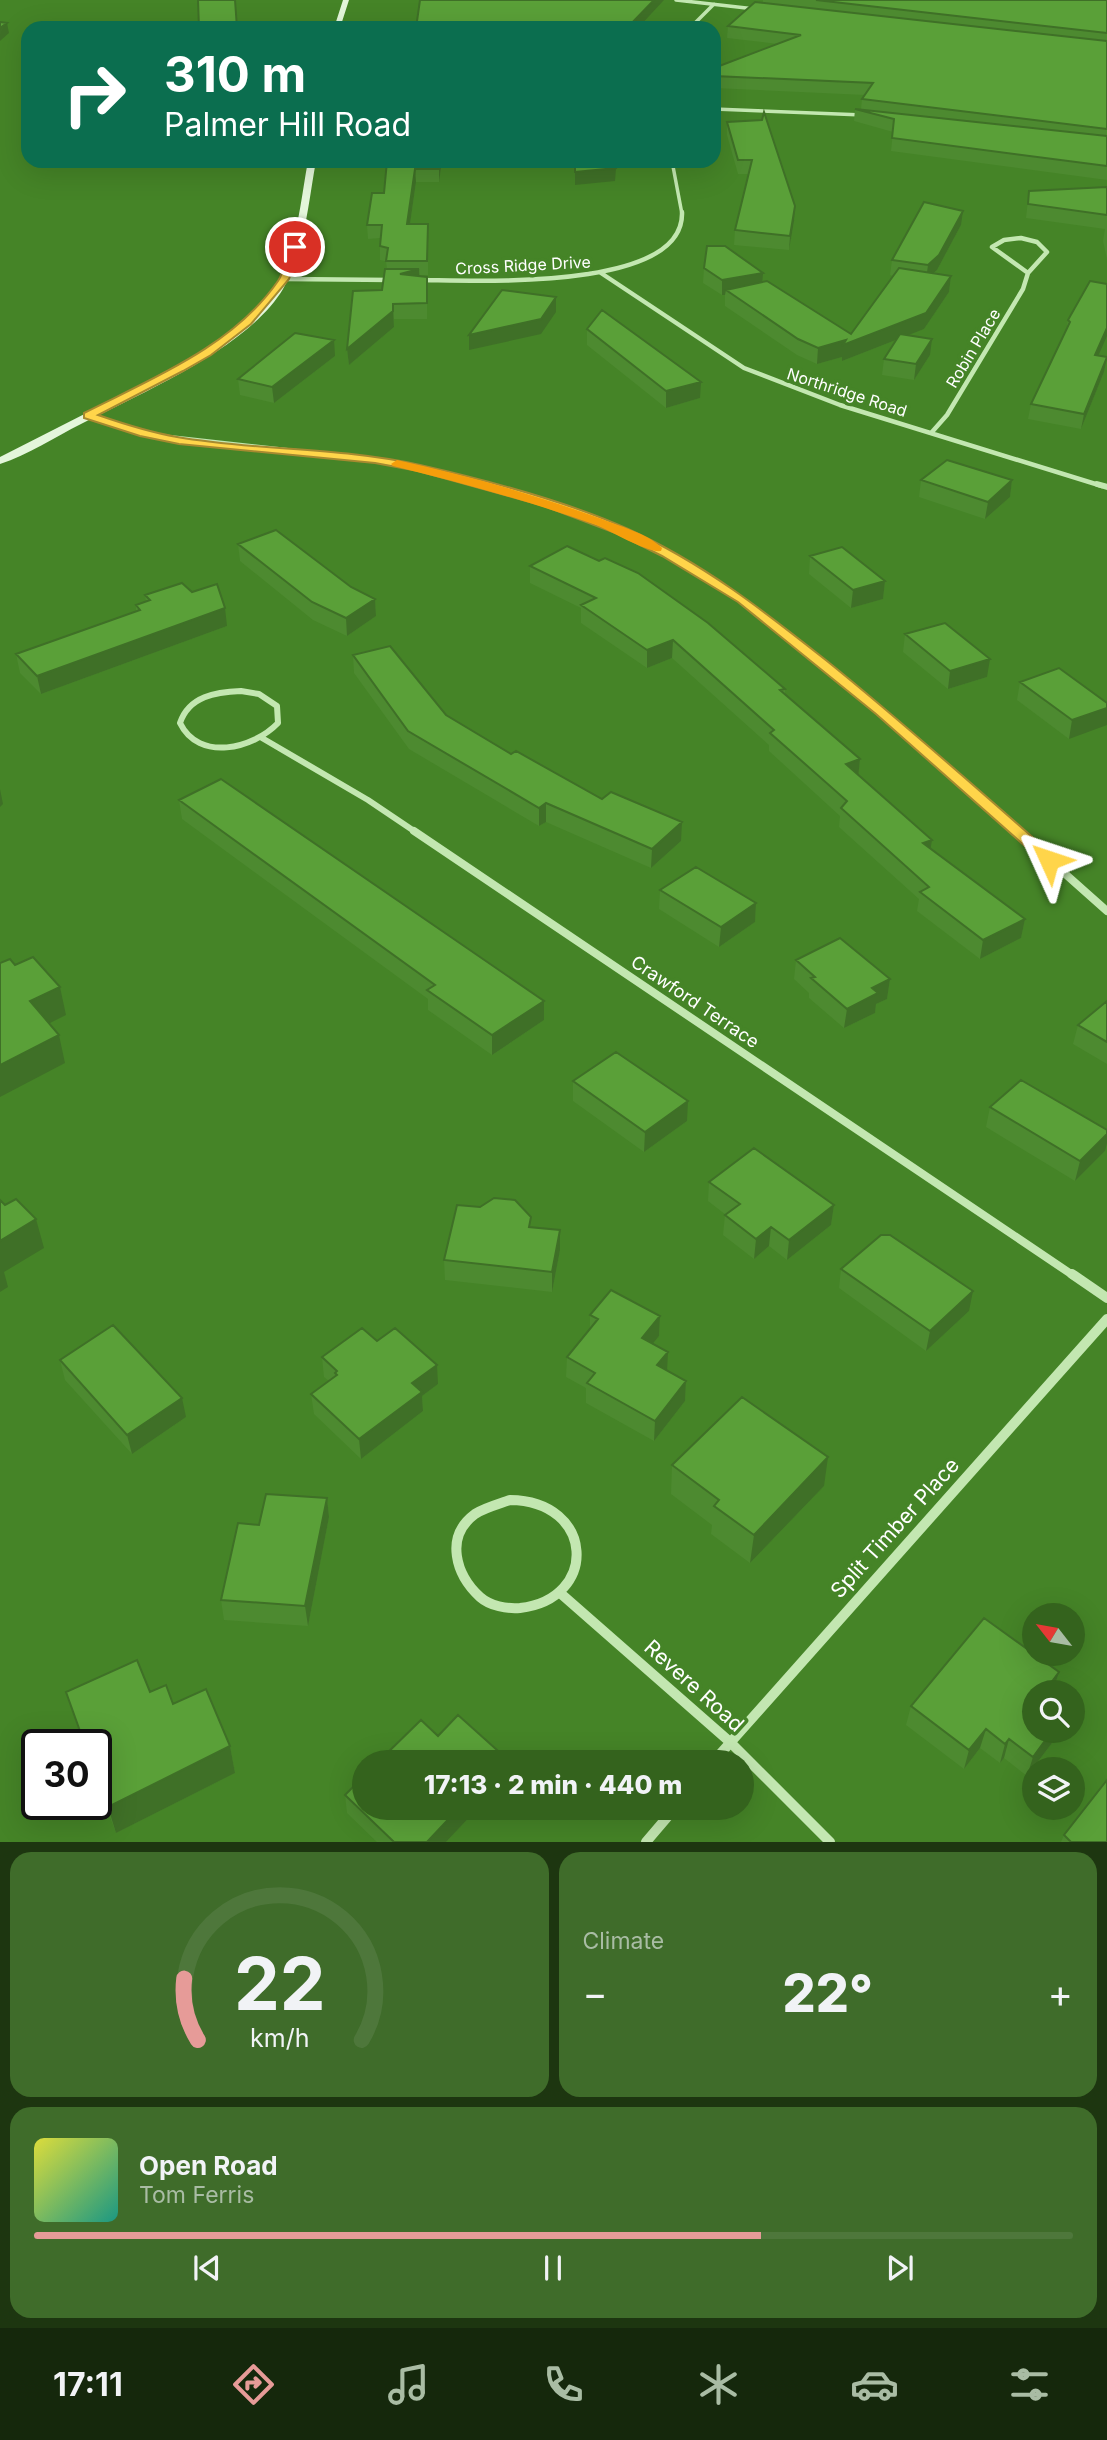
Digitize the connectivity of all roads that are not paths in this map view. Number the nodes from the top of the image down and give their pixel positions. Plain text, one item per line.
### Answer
1 (346, 0) edge
2 (676, 0) edge
3 (714, 4) junction
4 (767, 10) edge
5 (339, 21) edge
6 (697, 21) edge
7 (721, 109) edge
8 (875, 116) edge
9 (311, 168) edge
10 (673, 168) edge
11 (601, 273) junction
12 (1028, 273) junction
13 (285, 279) junction
14 (393, 280) edge
15 (407, 280) edge
16 (88, 415) junction
17 (932, 432) junction
18 (0, 461) edge
19 (1107, 487) edge
20 (261, 738) junction
21 (1107, 911) edge
22 (1107, 1298) edge
23 (1107, 1319) edge
24 (559, 1592) junction
25 (730, 1742) junction
26 (723, 1750) edge
27 (664, 1820) edge
28 (646, 1842) edge
29 (830, 1842) edge

1 - 5 main road
2 - 3 street
3 - 4 street
3 - 6 street
7 - 8 street
9 - 13 main road
10 - 11 street, Cross Ridge Drive
11 - 15 street, Cross Ridge Drive
11 - 17 street, Northridge Road
12 - 12 street, Robin Place
12 - 17 street, Robin Place
13 - 14 street
13 - 16 main road
16 - 18 main road
16 - 21 street
17 - 19 street, Northridge Road
20 - 20 street
20 - 22 street, Crawford Terrace
23 - 25 street, Split Timber Place
24 - 24 street
24 - 25 street, Revere Road
25 - 26 street, Split Timber Place
25 - 29 street, Revere Road
27 - 28 street

